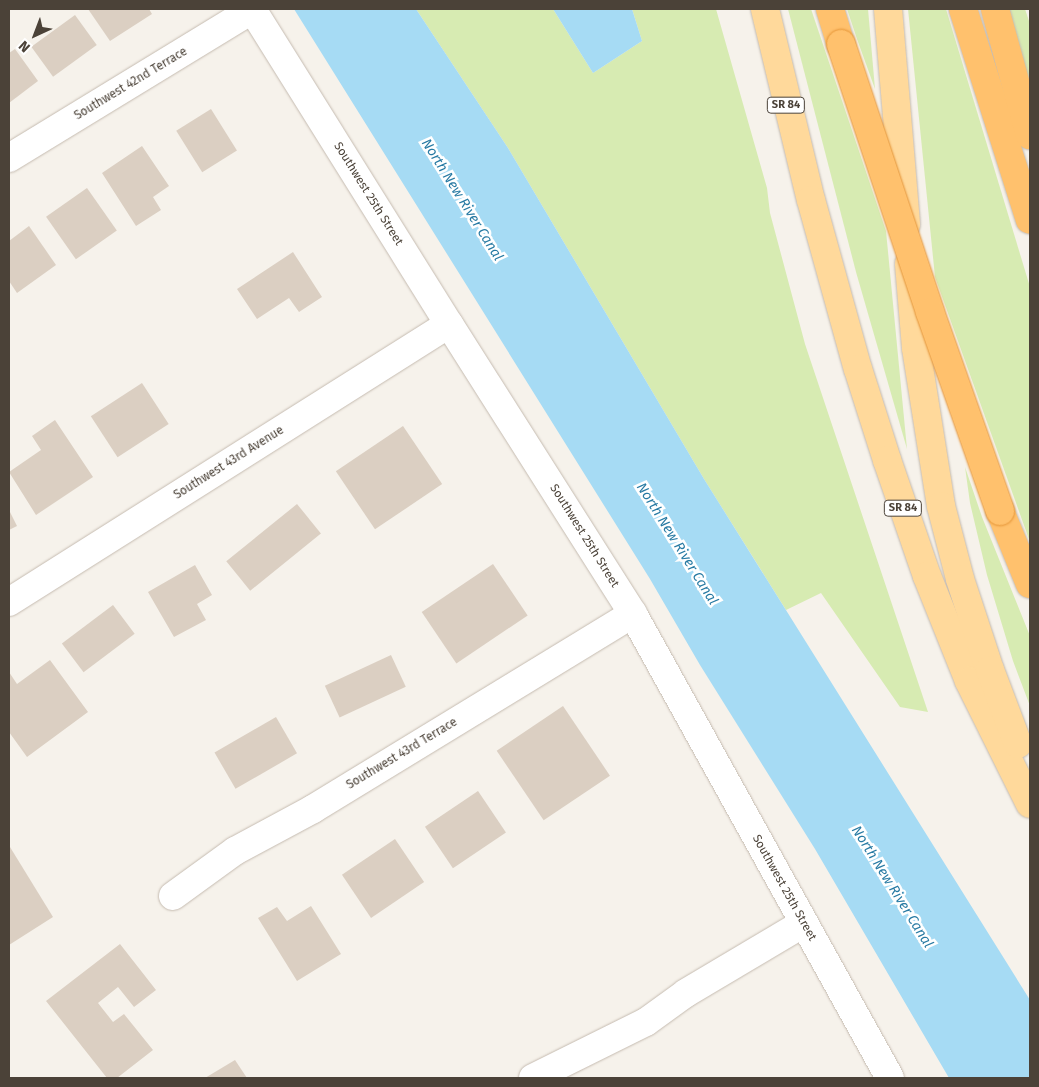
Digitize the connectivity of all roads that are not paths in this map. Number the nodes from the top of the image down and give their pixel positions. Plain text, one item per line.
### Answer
1 (253, 9) edge
2 (745, 9) edge
3 (764, 9) edge
4 (830, 9) edge
5 (888, 9) edge
6 (963, 9) edge
7 (995, 9) edge
8 (1030, 135) edge
9 (9, 158) edge
10 (811, 200) junction
11 (1030, 220) edge
12 (449, 324) junction
13 (1030, 584) edge
14 (9, 602) edge
15 (633, 614) junction
16 (1030, 776) edge
17 (1030, 804) edge
18 (173, 896) dead end
19 (804, 923) junction
20 (532, 1078) edge
21 (890, 1078) edge

1 - 9 street, Southwest 42nd Terrace
1 - 12 street, Southwest 25th Street
2 - 10 main road
3 - 10 main road, SR 84
4 - 13 highway, bridge
5 - 16 main road
6 - 11 highway
7 - 8 highway
10 - 17 main road, SR 84
12 - 14 street, Southwest 43rd Avenue
12 - 15 street, Southwest 25th Street
15 - 18 street, Southwest 43rd Terrace
15 - 19 street, Southwest 25th Street
19 - 20 street
19 - 21 street, Southwest 25th Street

